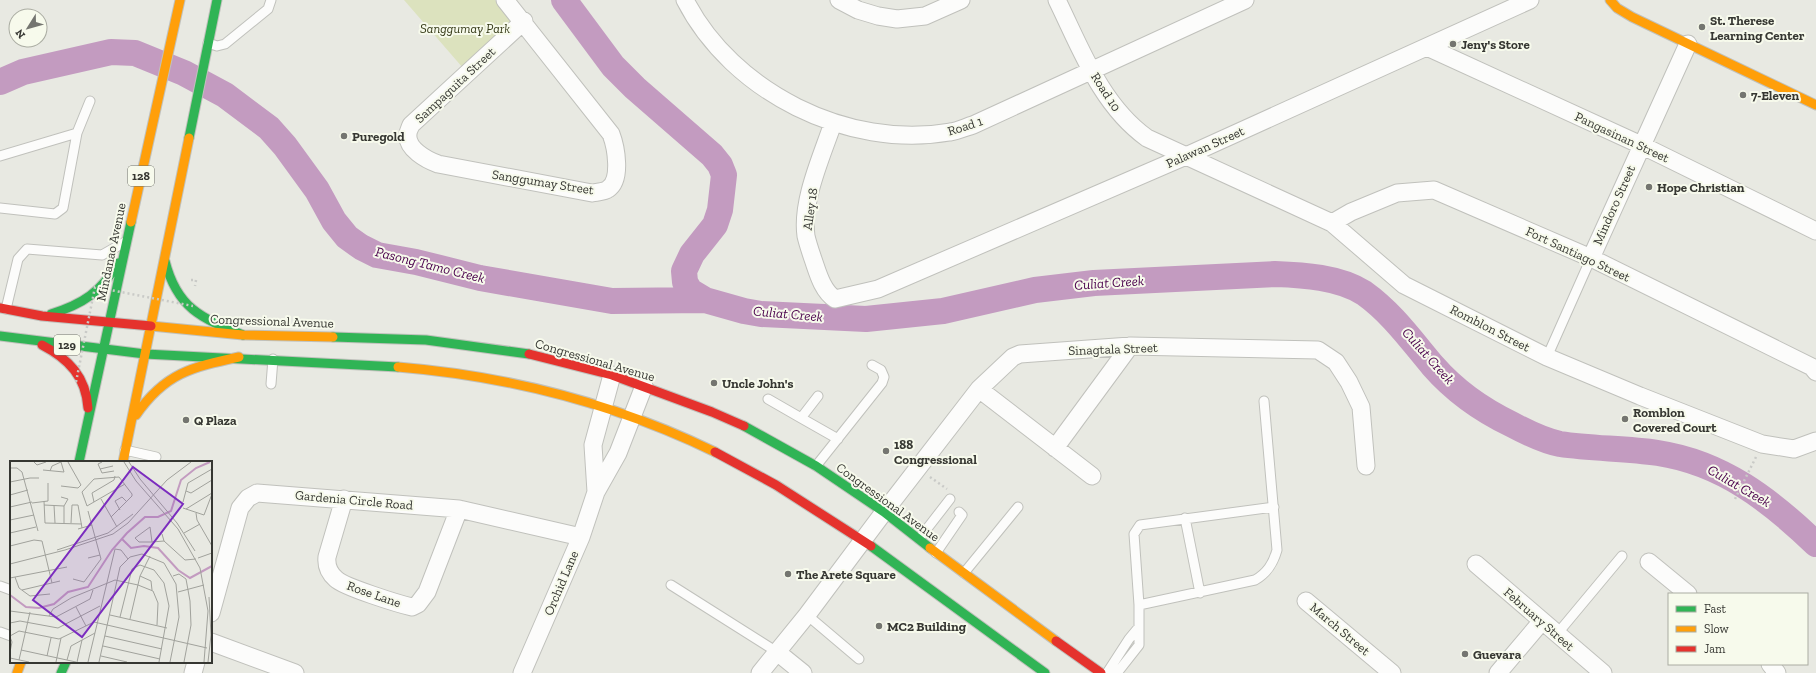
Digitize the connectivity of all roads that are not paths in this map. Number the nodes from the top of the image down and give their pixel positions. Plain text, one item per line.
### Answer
1 (180, 0) edge
2 (217, 0) edge
3 (271, 0) edge
4 (506, 0) edge
5 (685, 0) edge
6 (840, 0) edge
7 (960, 0) edge
8 (1057, 0) edge
9 (1245, 0) edge
10 (1530, 0) edge
11 (1610, 0) edge
12 (524, 21) junction
13 (208, 43) junction
14 (1688, 44) junction
15 (1427, 47) junction
16 (1092, 70) junction
17 (90, 101) dead end
18 (1816, 106) edge
19 (833, 123) junction
20 (77, 133) junction
21 (408, 134) joint
22 (1642, 145) junction
23 (0, 156) edge
24 (1186, 156) junction
25 (0, 208) edge
26 (1332, 223) junction
27 (1816, 231) edge
28 (126, 246) junction
29 (1591, 258) junction
30 (165, 259) junction
31 (878, 289) joint
32 (3, 308) edge
33 (42, 316) junction
34 (109, 322) junction
35 (151, 326) junction
36 (243, 335) junction
37 (0, 336) edge
38 (30, 340) junction
39 (1130, 346) junction
40 (104, 350) junction
41 (145, 354) junction
42 (239, 357) junction
43 (1547, 357) junction
44 (273, 359) junction
45 (872, 365) dead end
46 (1816, 372) edge
47 (612, 376) junction
48 (271, 384) dead end
49 (644, 386) junction
50 (980, 389) junction
51 (818, 396) dead end
52 (768, 400) dead end
53 (1264, 401) dead end
54 (604, 407) junction
55 (632, 416) junction
56 (801, 418) junction
57 (130, 424) junction
58 (87, 425) junction
59 (838, 439) junction
60 (1816, 441) edge
61 (1055, 448) junction
62 (125, 450) junction
63 (156, 458) dead end
64 (79, 461) edge
65 (122, 461) edge
66 (816, 466) junction
67 (1366, 466) dead end
68 (1092, 476) dead end
69 (596, 492) junction
70 (951, 495) road end
71 (344, 499) junction
72 (1018, 507) dead end
73 (1274, 507) junction
74 (459, 509) junction
75 (884, 512) junction
76 (959, 512) dead end
77 (1185, 518) junction
78 (580, 537) junction
79 (918, 539) junction
80 (863, 540) junction
81 (936, 553) junction
82 (1622, 556) dead end
83 (1649, 562) dead end
84 (1476, 564) dead end
85 (964, 573) junction
86 (671, 585) dead end
87 (0, 586) edge
88 (10, 590) edge
89 (1200, 593) junction
90 (1687, 593) edge
91 (1306, 601) dead end
92 (1139, 605) junction
93 (212, 609) edge
94 (807, 614) junction
95 (1542, 621) junction
96 (1139, 627) junction
97 (0, 632) edge
98 (1557, 634) junction
99 (10, 636) edge
100 (212, 642) edge
101 (777, 652) junction
102 (859, 658) dead end
103 (22, 663) edge
104 (66, 663) edge
105 (196, 663) edge
106 (1771, 665) edge
107 (17, 673) edge
108 (61, 673) edge
109 (193, 673) edge
110 (295, 673) edge
111 (522, 673) edge
112 (760, 673) edge
113 (804, 673) edge
114 (1045, 673) edge
115 (1101, 673) edge
116 (1107, 673) edge
117 (1117, 673) edge
118 (1392, 673) edge
119 (1498, 673) edge
120 (1603, 673) edge
121 (1777, 673) edge

1 - 28 main road, Mindanao Avenue / 128
2 - 13 main road
3 - 13 lane
4 - 12 street, Sanggumay Street
5 - 19 street, Road 1
6 - 7 street
8 - 16 street, Road 10
9 - 16 street, Road 1
10 - 15 street, Palawan Street
11 - 14 main road
12 - 21 street, Sampaguita Street
12 - 21 street, Sanggumay Street
13 - 30 main road
14 - 18 main road
14 - 22 street, Mindoro Street
15 - 22 street, Pangasinan Street
15 - 24 street, Palawan Street
16 - 19 street, Road 1
16 - 24 street, Road 10
17 - 20 lane
19 - 31 street, Alley 18
20 - 23 lane
20 - 25 lane
22 - 27 street, Pangasinan Street
22 - 29 street, Mindoro Street
24 - 26 street, Romblon Street
24 - 31 street, Palawan Street
26 - 29 street, Fort Santiago Street
26 - 43 street, Romblon Street
28 - 32 lane
28 - 33 main road
28 - 34 main road, Mindanao Avenue / 128
29 - 43 lane
29 - 46 street, Fort Santiago Street
30 - 35 main road
30 - 36 main road
32 - 33 main road, Congressional Avenue / 129
33 - 34 main road, Congressional Avenue / 129
34 - 35 main road, Congressional Avenue / 129
34 - 40 main road, Mindanao Avenue / 128
35 - 36 main road, Congressional Avenue / 129
35 - 41 main road
36 - 47 main road, Congressional Avenue / 129
37 - 38 main road, 129
38 - 40 main road, 129
38 - 58 main road
39 - 50 street, Sinagtala Street
39 - 61 street
39 - 67 street, Sinagtala Street
40 - 41 main road, 129
40 - 58 main road, Mindanao Avenue / 128
41 - 42 main road, 129
41 - 57 main road
42 - 44 main road, 129
42 - 57 main road
43 - 60 street, Romblon Street
44 - 48 lane
44 - 54 main road, 129
45 - 59 lane
47 - 49 main road, Congressional Avenue / 129
47 - 54 street, Orchid Lane
49 - 55 street, Orchid Lane
49 - 66 main road, Congressional Avenue / 129
50 - 61 street
50 - 75 street, Sinagtala Street
51 - 56 lane
52 - 56 lane
53 - 73 lane
54 - 55 main road, 129
54 - 69 street, Orchid Lane
55 - 69 street, Orchid Lane
55 - 80 main road, 129
56 - 59 lane
57 - 62 main road
58 - 64 main road, Mindanao Avenue / 128
59 - 66 lane
61 - 68 street
62 - 63 lane
62 - 65 main road
66 - 75 main road, Congressional Avenue / 129
69 - 78 street, Orchid Lane
70 - 79 lane
71 - 74 street, Gardenia Circle Road
71 - 74 street, Rose Lane
71 - 93 street, Gardenia Circle Road
72 - 85 lane
73 - 77 lane
73 - 89 lane
74 - 78 street, Gardenia Circle Road
75 - 79 main road, Congressional Avenue / 129
75 - 80 street, Sinagtala Street
76 - 81 lane
77 - 89 lane
77 - 92 lane
78 - 111 street, Orchid Lane
79 - 81 main road, Congressional Avenue / 129
80 - 94 street, Sinagtala Street
80 - 114 main road, 129
81 - 85 main road, Congressional Avenue / 129
82 - 98 lane
83 - 90 street
84 - 95 street, February Street
85 - 115 main road, Congressional Avenue / 129
86 - 101 lane
87 - 88 lane
89 - 92 lane
91 - 118 street, March Street
92 - 96 lane
94 - 101 street, Sinagtala Street
94 - 102 lane
95 - 98 street, February Street
95 - 119 street
96 - 116 lane
96 - 117 lane
97 - 99 lane
98 - 120 street, February Street
100 - 110 street
101 - 112 street, Sinagtala Street
101 - 113 street
103 - 107 main road
104 - 108 main road
105 - 109 street
106 - 121 street

